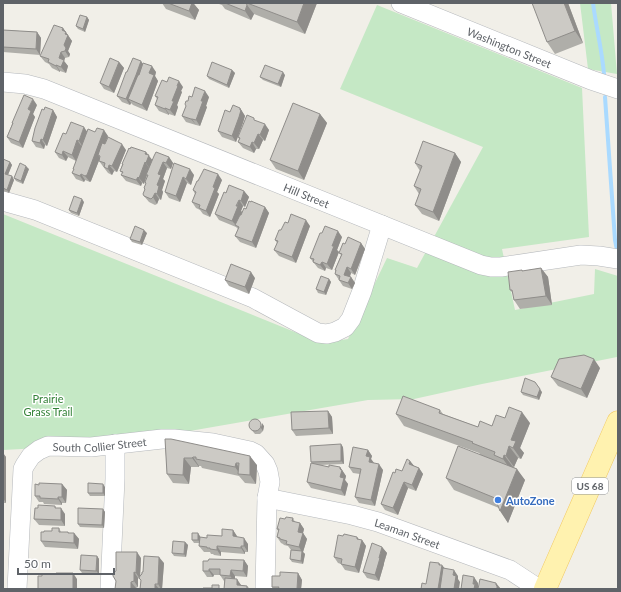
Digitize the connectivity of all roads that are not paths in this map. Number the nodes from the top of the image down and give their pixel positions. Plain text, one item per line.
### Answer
1 (401, 3) edge
2 (3, 82) edge
3 (618, 89) edge
4 (3, 201) edge
5 (382, 225) junction
6 (618, 259) edge
7 (618, 422) edge
8 (115, 444) junction
9 (267, 498) junction
10 (18, 589) edge
11 (110, 589) edge
12 (265, 589) edge
13 (539, 589) edge
14 (545, 589) edge

1 - 3 street, Washington Street
2 - 5 street, Hill Street
4 - 5 street
5 - 6 street, Hill Street
7 - 14 main road, US 68
8 - 9 street, South Collier Street
8 - 10 street, South Collier Street
8 - 11 street
9 - 12 street, South Collier Street
9 - 13 street, Leaman Street

